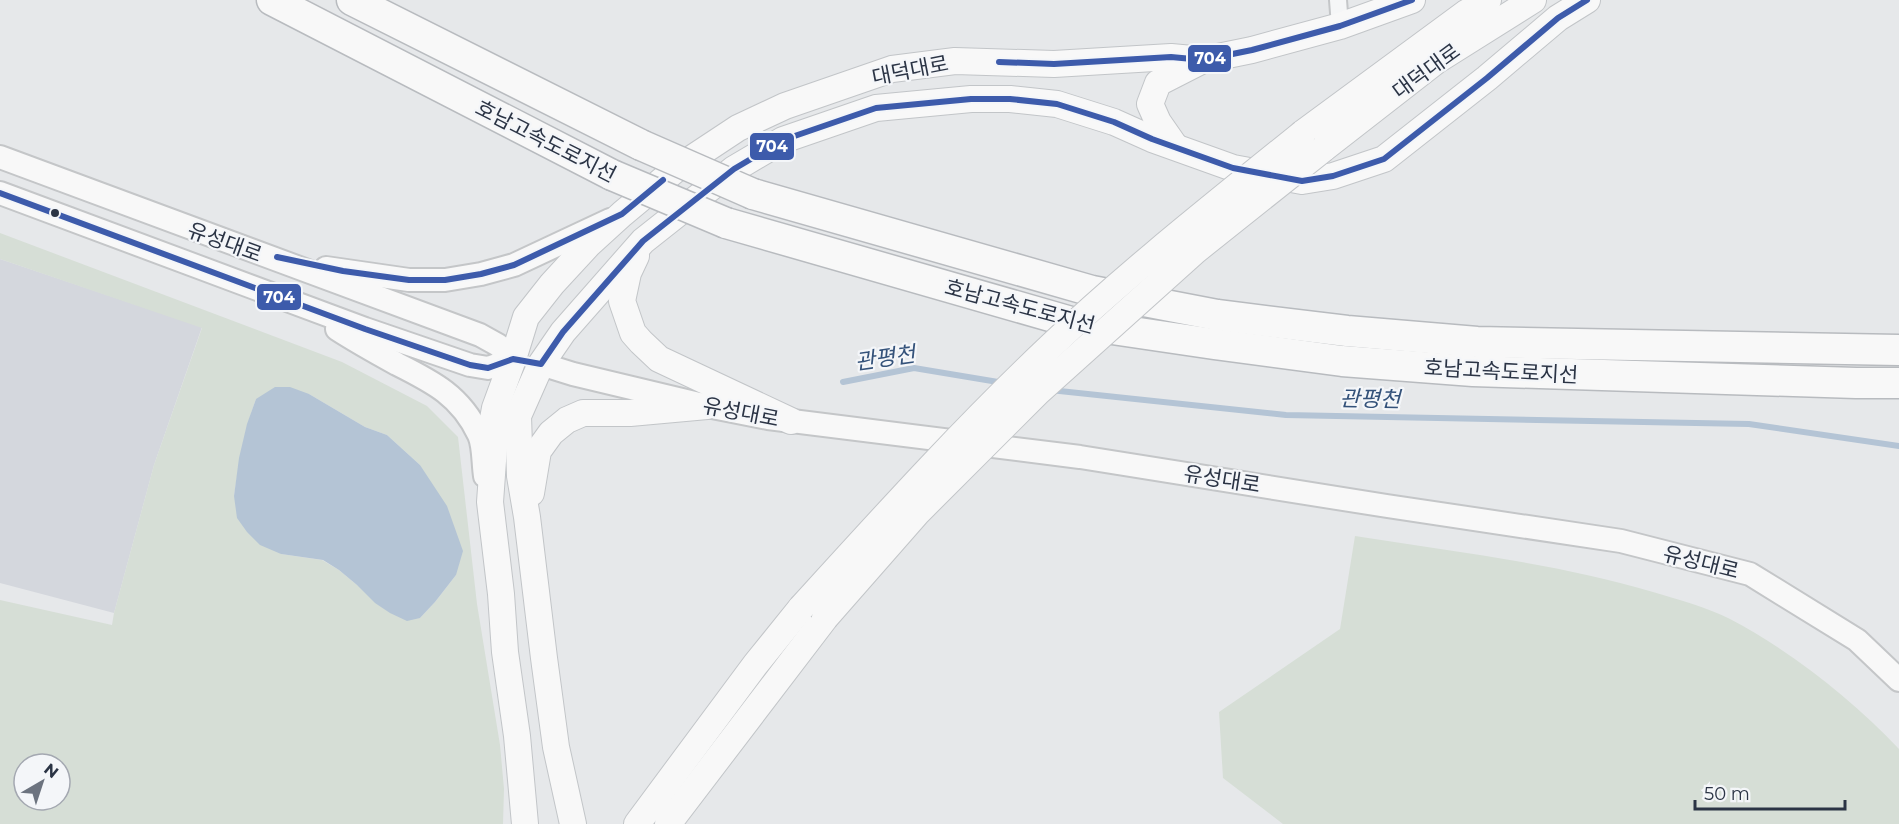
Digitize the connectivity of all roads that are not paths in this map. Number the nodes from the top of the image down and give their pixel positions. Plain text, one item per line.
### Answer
1 (272, 0) edge
2 (352, 0) edge
3 (1338, 0) edge
4 (1412, 0) edge
5 (1488, 0) edge
6 (1533, 0) edge
7 (1587, 0) edge
8 (1340, 26) junction
9 (1203, 60) junction
10 (1174, 145) junction
11 (0, 157) edge
12 (0, 193) edge
13 (622, 214) junction
14 (643, 241) junction
15 (255, 253) junction
16 (615, 272) junction
17 (290, 299) junction
18 (1899, 330) edge
19 (1477, 342) junction
20 (1899, 350) edge
21 (513, 359) junction
22 (541, 364) junction
23 (1899, 382) edge
24 (707, 406) junction
25 (791, 421) junction
26 (490, 502) junction
27 (527, 517) junction
28 (1899, 680) edge
29 (525, 824) edge
30 (573, 824) edge
31 (638, 824) edge
32 (668, 824) edge

1 - 23 highway, 호남고속도로지선, bridge
2 - 19 highway, 호남고속도로지선, bridge
3 - 8 street
4 - 8 main road, 대덕대로
5 - 31 main road, 대덕대로, bridge
6 - 32 main road, 대덕대로, bridge
7 - 10 main road, 대덕대로
8 - 9 main road, 대덕대로
9 - 10 main road
9 - 13 main road, 대덕대로
10 - 14 main road, 대덕대로
11 - 15 main road, 유성대로
12 - 17 main road, 유성대로
13 - 15 main road
13 - 16 main road
13 - 21 main road, 대덕대로
14 - 16 main road, 대덕대로
14 - 25 main road
15 - 21 main road, 유성대로
16 - 22 main road, 대덕대로
17 - 21 main road, 유성대로
17 - 26 main road
18 - 19 highway
19 - 20 highway, 호남고속도로지선
21 - 22 main road, 유성대로
21 - 26 main road, 대덕대로
22 - 24 main road, 유성대로
22 - 27 main road, 대덕대로
24 - 25 main road, 유성대로
24 - 27 main road
25 - 28 main road, 유성대로
26 - 29 main road, 대덕대로
27 - 30 main road

